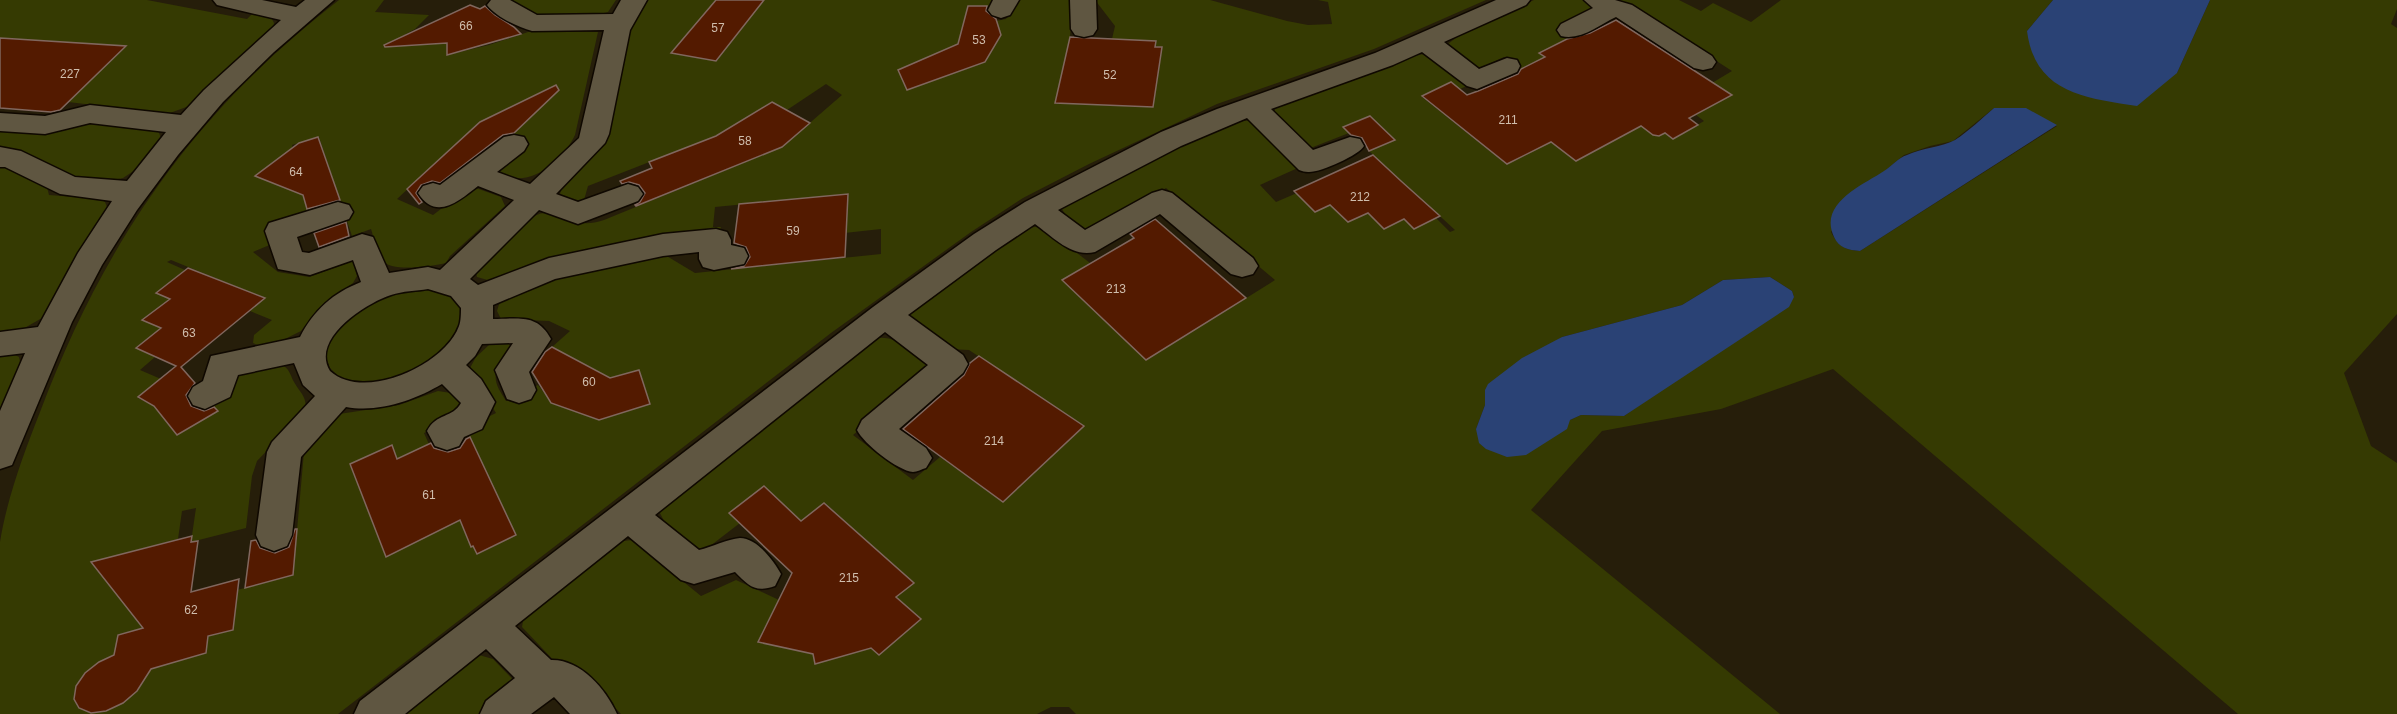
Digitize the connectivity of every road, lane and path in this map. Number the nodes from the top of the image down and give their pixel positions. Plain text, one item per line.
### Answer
1 (226, 0) edge
2 (1083, 0) edge
3 (1517, 0) edge
4 (1604, 4) edge
5 (500, 5) dead end
6 (311, 8) edge
7 (627, 11) edge
8 (1084, 29) dead end
9 (1569, 30) dead end
10 (1426, 42) junction
11 (1703, 62) dead end
12 (1496, 74) dead end
13 (1251, 106) junction
14 (0, 122) edge
15 (186, 125) junction
16 (514, 144) dead end
17 (1350, 146) dead end
18 (0, 157) edge
19 (475, 174) junction
20 (132, 192) junction
21 (433, 193) dead end
22 (628, 194) dead end
23 (535, 198) junction
24 (1036, 209) junction
25 (338, 212) dead end
26 (733, 256) dead end
27 (1242, 266) dead end
28 (379, 287) junction
29 (461, 290) junction
30 (884, 315) junction
31 (474, 332) junction
32 (48, 338) junction
33 (0, 344) edge
34 (311, 347) junction
35 (445, 367) junction
36 (519, 390) dead end
37 (339, 393) junction
38 (205, 396) dead end
39 (447, 436) dead end
40 (0, 455) edge
41 (914, 458) dead end
42 (629, 515) junction
43 (274, 535) dead end
44 (754, 556) dead end
45 (488, 625) junction
46 (543, 679) junction
47 (374, 714) edge
48 (500, 714) edge
49 (597, 714) edge

1 - 6 street
2 - 8 street
3 - 10 street
4 - 9 street
4 - 11 street
5 - 7 street
6 - 15 street
7 - 23 street
10 - 12 street
10 - 13 street
13 - 17 street
13 - 24 street
14 - 15 street
15 - 20 street
16 - 19 street
18 - 20 street
19 - 21 street
19 - 23 street
20 - 32 street
22 - 23 street
23 - 29 street
24 - 27 street
24 - 30 street
25 - 28 street
26 - 29 street
28 - 29 street
28 - 34 street
29 - 31 street
30 - 41 street
30 - 42 street
31 - 35 street
31 - 36 street
32 - 33 street
32 - 40 street
34 - 37 street
34 - 38 street
35 - 37 street
35 - 39 street
37 - 43 street
42 - 44 street
42 - 45 street
45 - 46 street
45 - 47 street
46 - 48 street
46 - 49 street

